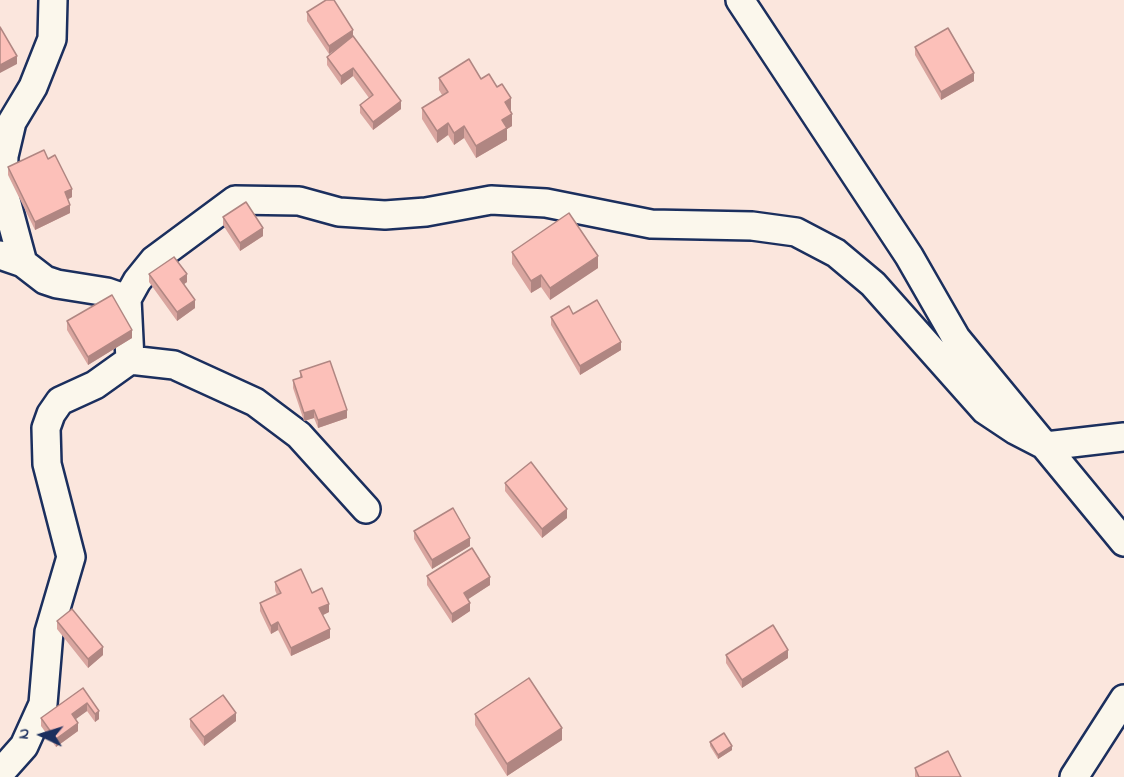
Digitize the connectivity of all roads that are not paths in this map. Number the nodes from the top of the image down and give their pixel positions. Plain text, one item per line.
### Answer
1 (53, 0) edge
2 (741, 0) edge
3 (12, 259) edge
4 (127, 299) junction
5 (130, 360) junction
6 (1124, 436) edge
7 (1046, 446) junction
8 (366, 510) dead end
9 (1124, 542) edge
10 (1124, 699) edge
11 (0, 773) edge
12 (1074, 777) edge

1 - 3 street
2 - 7 street
3 - 4 street
4 - 5 street
4 - 7 street
5 - 8 street
5 - 11 street
6 - 7 street
7 - 9 street
10 - 12 street

